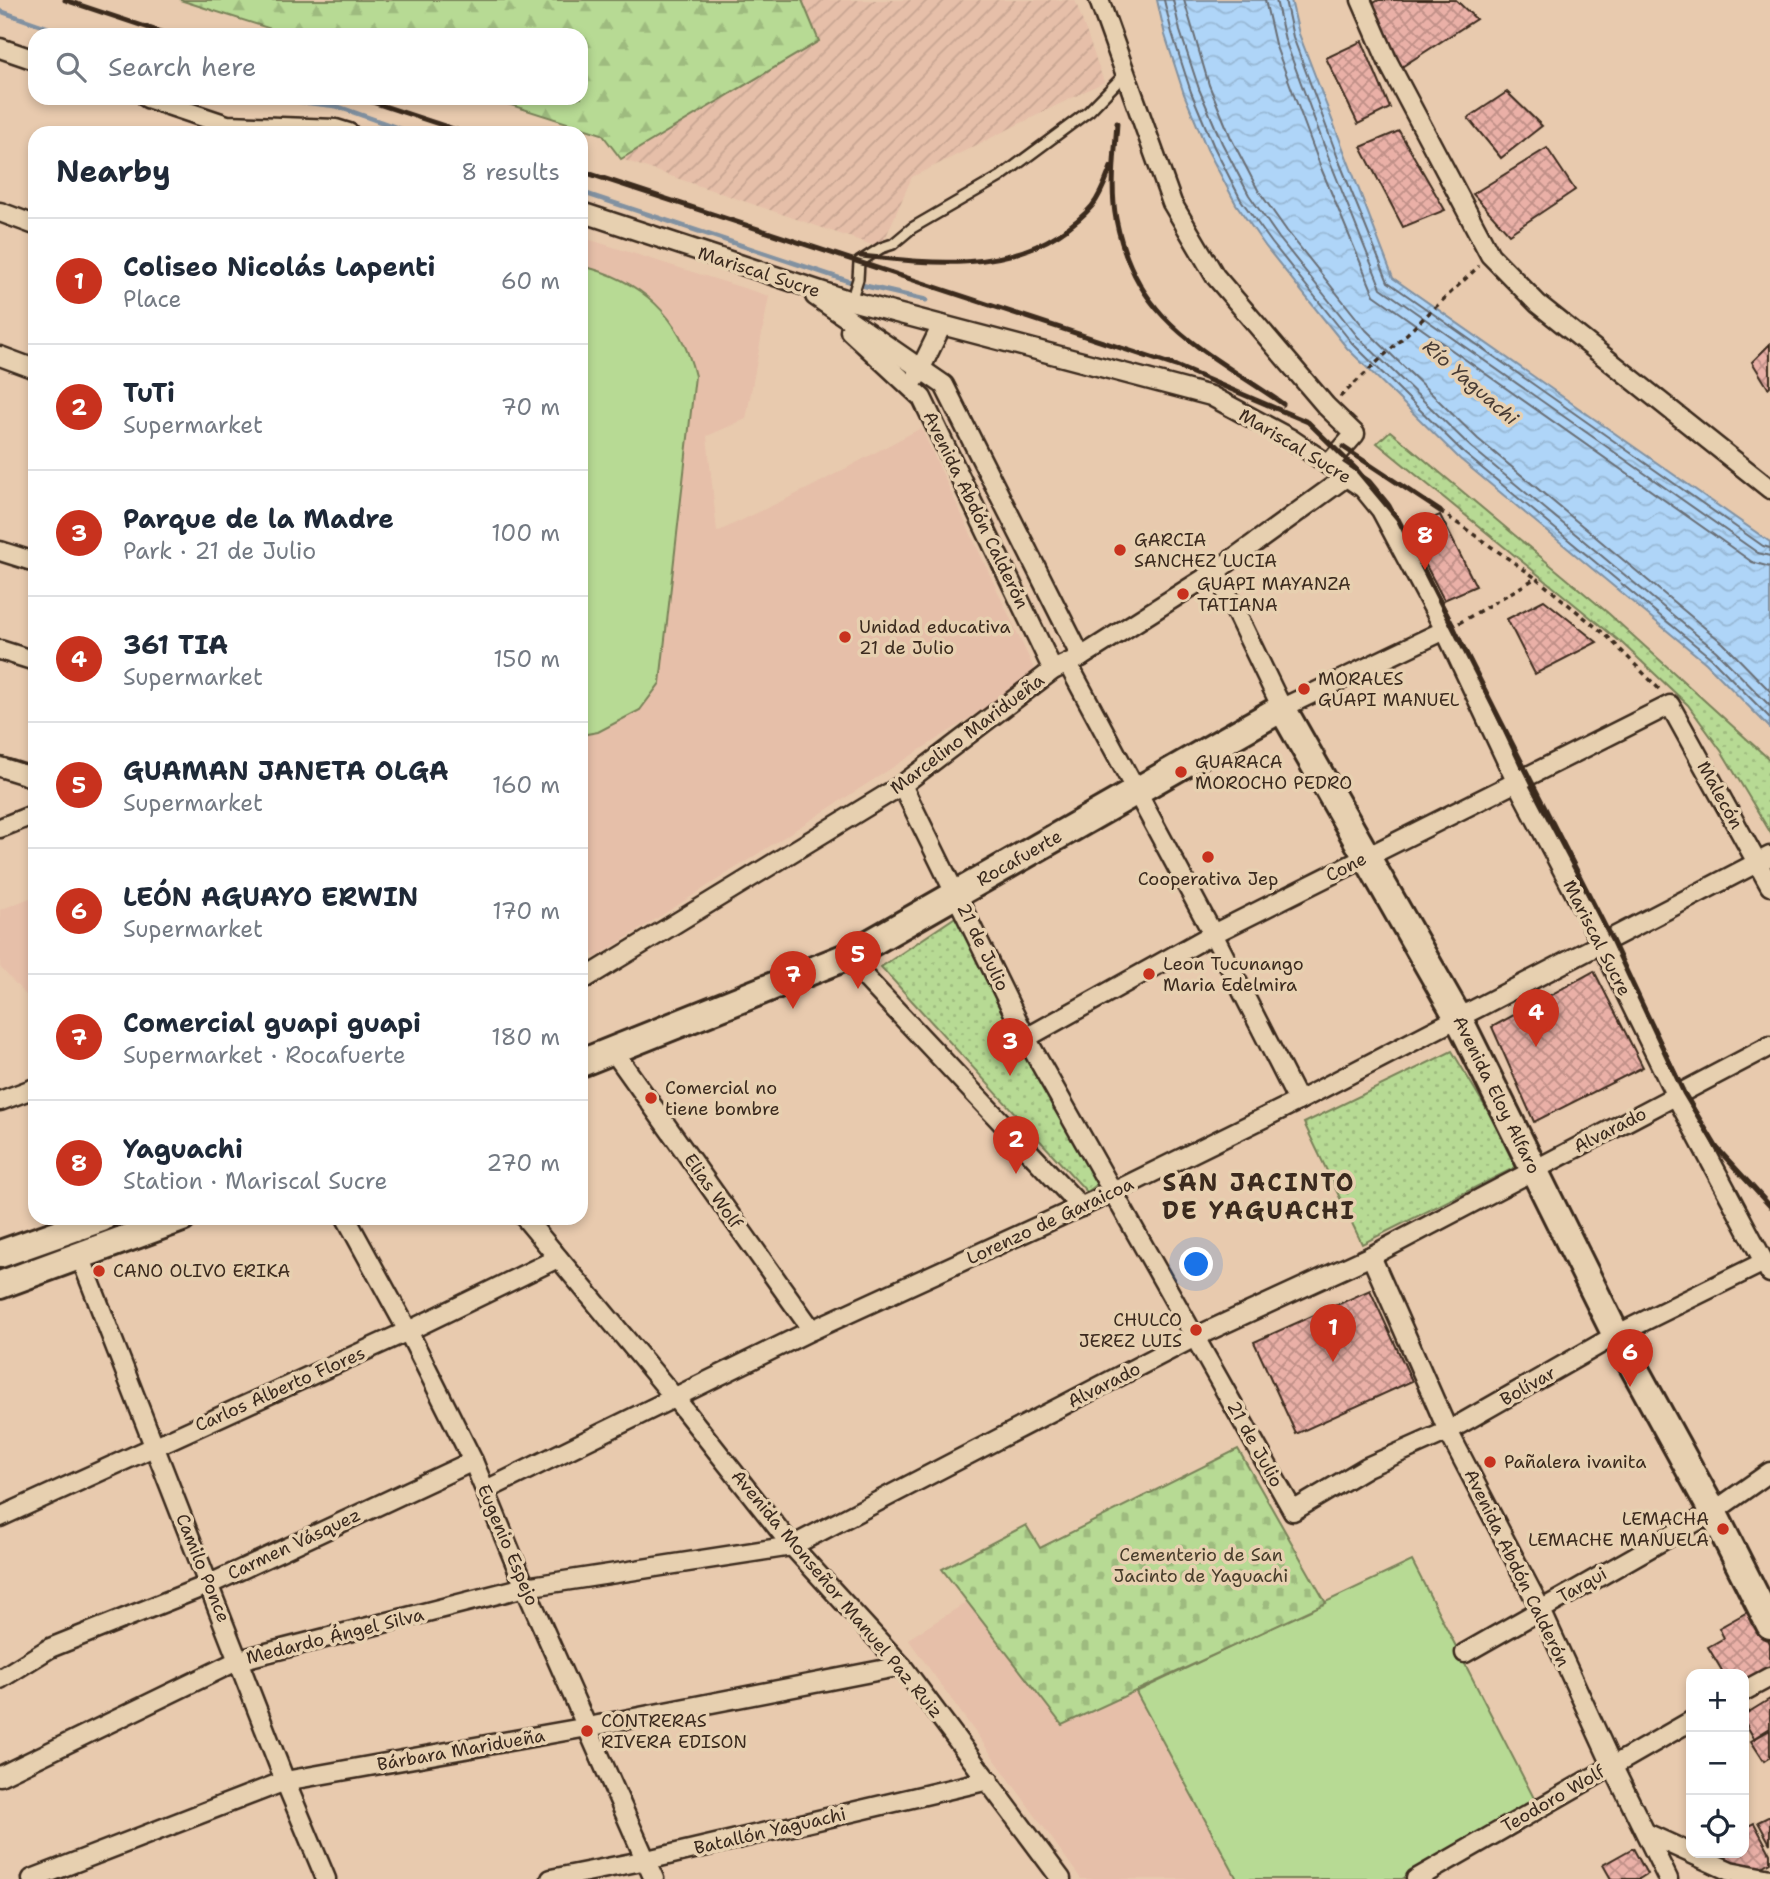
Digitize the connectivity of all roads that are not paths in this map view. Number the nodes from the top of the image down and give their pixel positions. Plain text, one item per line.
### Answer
1 (1100, 0) edge
2 (1361, 0) edge
3 (0, 48) edge
4 (28, 58) edge
5 (1126, 73) junction
6 (168, 105) edge
7 (237, 126) edge
8 (0, 212) edge
9 (588, 214) edge
10 (28, 222) edge
11 (801, 286) junction
12 (851, 301) junction
13 (942, 325) junction
14 (0, 356) edge
15 (28, 366) edge
16 (920, 369) junction
17 (911, 388) junction
18 (1328, 465) junction
19 (1346, 477) junction
20 (1770, 489) edge
21 (0, 551) edge
22 (28, 560) edge
23 (1216, 571) junction
24 (1445, 631) junction
25 (0, 650) edge
26 (28, 659) edge
27 (1067, 664) junction
28 (1670, 705) joint
29 (1282, 708) junction
30 (0, 767) edge
31 (28, 776) edge
32 (1517, 783) junction
33 (902, 785) junction
34 (1135, 790) junction
35 (28, 817) edge
36 (0, 828) edge
37 (1365, 857) junction
38 (1764, 860) edge
39 (1770, 886) edge
40 (957, 893) junction
41 (1213, 934) junction
42 (1601, 943) junction
43 (846, 957) junction
44 (588, 977) edge
45 (1460, 1019) junction
46 (1026, 1038) junction
47 (1770, 1046) edge
48 (614, 1052) junction
49 (588, 1061) edge
50 (28, 1091) edge
51 (1676, 1096) junction
52 (0, 1101) edge
53 (1298, 1101) junction
54 (1534, 1168) junction
55 (1113, 1192) junction
56 (1081, 1207) junction
57 (82, 1225) edge
58 (163, 1225) edge
59 (350, 1225) edge
60 (531, 1225) edge
61 (0, 1254) edge
62 (80, 1256) junction
63 (1371, 1256) junction
64 (558, 1258) junction
65 (1767, 1267) edge
66 (0, 1285) edge
67 (408, 1331) junction
68 (812, 1331) junction
69 (1616, 1335) junction
70 (1195, 1338) junction
71 (675, 1398) junction
72 (1448, 1431) junction
73 (154, 1446) junction
74 (472, 1461) junction
75 (1770, 1472) edge
76 (486, 1490) junction
77 (1293, 1511) joint
78 (1713, 1512) junction
79 (0, 1517) edge
80 (792, 1546) junction
81 (209, 1584) junction
82 (525, 1587) junction
83 (1540, 1608) junction
84 (1770, 1625) edge
85 (1465, 1653) dead end
86 (239, 1660) junction
87 (902, 1665) junction
88 (1770, 1677) edge
89 (0, 1679) edge
90 (1749, 1689) edge
91 (1686, 1724) edge
92 (587, 1727) junction
93 (1612, 1765) junction
94 (0, 1776) edge
95 (989, 1780) junction
96 (285, 1781) junction
97 (1646, 1833) junction
98 (647, 1860) junction
99 (32, 1879) edge
100 (326, 1879) edge
101 (551, 1879) edge
102 (654, 1879) edge
103 (1060, 1879) edge
104 (1416, 1879) edge
105 (1668, 1879) edge
106 (1770, 1879) edge

1 - 5 street
2 - 20 street
3 - 4 street
5 - 12 lane
5 - 18 street
6 - 7 street
8 - 10 street
9 - 11 street, Mariscal Sucre
11 - 12 street, Mariscal Sucre
11 - 16 street, Avenida Abdón Calderón
11 - 17 street, Avenida Abdón Calderón
12 - 13 street, Mariscal Sucre
13 - 16 street
13 - 18 street, Mariscal Sucre
14 - 15 street
16 - 17 street
16 - 27 street, Avenida Abdón Calderón
17 - 27 street, Avenida Abdón Calderón
18 - 19 street, Mariscal Sucre
19 - 23 street, Marcelino Maridueña
19 - 24 street, Mariscal Sucre
21 - 22 street
23 - 27 street, Marcelino Maridueña
23 - 29 street, Avenida Eloy Alfaro
24 - 29 street, Rocafuerte
24 - 32 street, Mariscal Sucre
25 - 26 street
27 - 33 street, Marcelino Maridueña
27 - 34 street, Avenida Abdón Calderón
28 - 32 street, Cone
28 - 38 street, Malecón
29 - 34 street, Rocafuerte
29 - 37 street, Avenida Eloy Alfaro
30 - 31 street
32 - 37 street, Cone
32 - 42 street, Mariscal Sucre
33 - 40 street, 21 de Julio
33 - 44 street, Marcelino Maridueña
34 - 40 street, Rocafuerte
34 - 41 street, Avenida Abdón Calderón
35 - 36 street
37 - 41 street, Cone
37 - 45 street, Avenida Eloy Alfaro
38 - 39 street, Malecón
38 - 42 street, Lorenzo de Garaicoa
40 - 43 street, Rocafuerte
40 - 46 street, 21 de Julio
41 - 46 street, Cone
41 - 53 street, Avenida Abdón Calderón
42 - 45 street, Lorenzo de Garaicoa
42 - 51 street, Mariscal Sucre
43 - 48 street, Rocafuerte
43 - 56 street
45 - 53 street, Lorenzo de Garaicoa
45 - 54 street, Avenida Eloy Alfaro
46 - 55 street, 21 de Julio
47 - 51 street, Alvarado
48 - 49 street, Rocafuerte
48 - 68 street, Elias Wolf
50 - 52 street
51 - 54 street, Alvarado
51 - 65 street, Mariscal Sucre
53 - 55 street, Lorenzo de Garaicoa
54 - 63 street, Alvarado
54 - 69 street, Avenida Eloy Alfaro
55 - 56 street, Lorenzo de Garaicoa
55 - 70 street, 21 de Julio
56 - 68 street, Lorenzo de Garaicoa
57 - 61 street
58 - 62 street
59 - 67 street, Eugenio Espejo
60 - 64 street, Avenida Monseñor Manuel Paz Ruiz
62 - 66 street
62 - 73 street, Camilo Ponce
63 - 70 street, Alvarado
63 - 72 street, Avenida Abdón Calderón
64 - 67 street, Carlos Alberto Flores
64 - 71 street, Avenida Monseñor Manuel Paz Ruiz
65 - 69 street, Bolívar
67 - 73 street, Carlos Alberto Flores
67 - 74 street, Eugenio Espejo
68 - 71 street, Lorenzo de Garaicoa
69 - 72 street, Bolívar
69 - 78 street, Avenida Eloy Alfaro
70 - 77 street, 21 de Julio
70 - 80 street, Alvarado
71 - 76 street, Lorenzo de Garaicoa
71 - 80 street, Avenida Monseñor Manuel Paz Ruiz
72 - 77 street, Bolívar
72 - 83 street, Avenida Abdón Calderón
73 - 79 street, Carlos Alberto Flores
73 - 81 street, Camilo Ponce
74 - 76 street, Eugenio Espejo
74 - 81 street, Carmen Vásquez
75 - 78 street, Tarqui
76 - 82 street, Eugenio Espejo
78 - 83 street, Tarqui
78 - 84 street, Avenida Eloy Alfaro
80 - 82 street, Alvarado
80 - 87 street, Avenida Monseñor Manuel Paz Ruiz
81 - 86 street, Camilo Ponce
81 - 89 street, Carmen Vásquez
82 - 86 street, Medardo Ángel Silva
82 - 92 street, Eugenio Espejo
83 - 85 street, Tarqui
83 - 93 street, Avenida Abdón Calderón
86 - 94 street, Medardo Ángel Silva
86 - 96 street, Camilo Ponce
87 - 92 street, Bárbara Maridueña
87 - 95 street, Avenida Monseñor Manuel Paz Ruiz
88 - 90 street
91 - 93 street, Teodoro Wolf
92 - 96 street, Bárbara Maridueña
92 - 98 street, Eugenio Espejo
93 - 97 street, Avenida Abdón Calderón
93 - 104 street, Teodoro Wolf
95 - 98 street, Batallón Yaguachi
95 - 103 street, Avenida Monseñor Manuel Paz Ruiz
96 - 99 street, Bárbara Maridueña
96 - 100 street, Camilo Ponce
97 - 105 street, Avenida Abdón Calderón
97 - 106 street
98 - 101 street, Batallón Yaguachi
98 - 102 street, Eugenio Espejo

